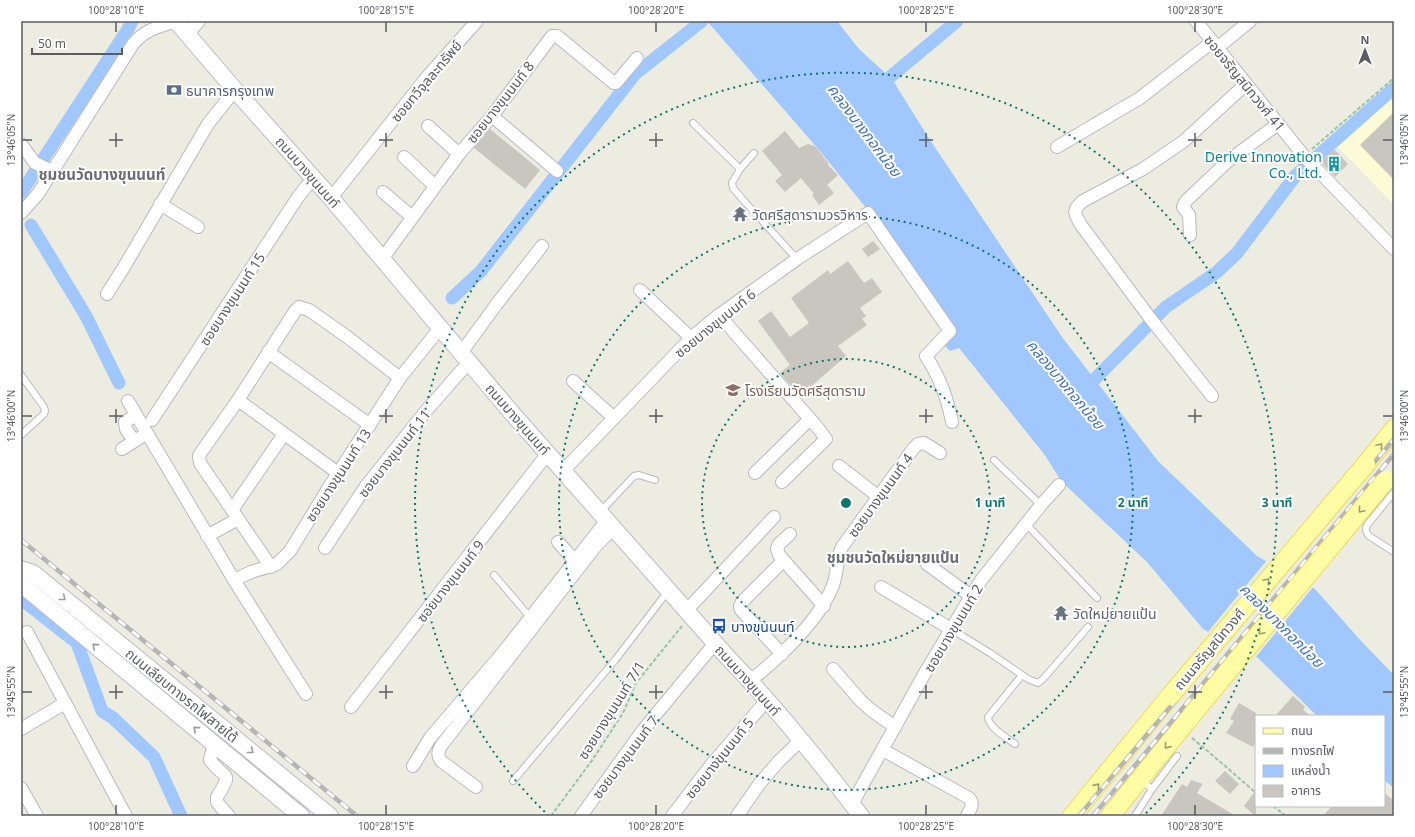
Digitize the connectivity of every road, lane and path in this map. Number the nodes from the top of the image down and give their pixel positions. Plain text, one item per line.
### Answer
1 (176, 21) edge
2 (199, 21) edge
3 (477, 21) edge
4 (1196, 21) edge
5 (1250, 21) edge
6 (187, 34) junction
7 (1214, 45) junction
8 (637, 58) dead end
9 (1394, 78) edge
10 (1246, 84) junction
11 (235, 90) junction
12 (492, 116) junction
13 (693, 122) dead end
14 (1278, 124) junction
15 (428, 126) dead end
16 (21, 144) edge
17 (1057, 147) dead end
18 (754, 153) dead end
19 (459, 154) junction
20 (1304, 156) junction
21 (404, 157) dead end
22 (740, 169) junction
23 (52, 171) junction
24 (557, 171) dead end
25 (313, 178) junction
26 (435, 186) junction
27 (383, 192) dead end
28 (331, 198) junction
29 (160, 204) junction
30 (21, 213) edge
31 (412, 217) junction
32 (198, 227) dead end
33 (1190, 235) dead end
34 (542, 246) dead end
35 (1394, 249) edge
36 (382, 259) junction
37 (797, 259) junction
38 (640, 290) dead end
39 (107, 294) dead end
40 (719, 315) junction
41 (440, 328) junction
42 (691, 338) junction
43 (268, 352) junction
44 (465, 358) junction
45 (21, 375) edge
46 (400, 378) junction
47 (573, 381) dead end
48 (1212, 396) dead end
49 (238, 400) junction
50 (128, 401) dead end
51 (136, 415) junction
52 (614, 418) junction
53 (810, 419) junction
54 (152, 420) dead end
55 (952, 422) dead end
56 (370, 425) junction
57 (1394, 429) edge
58 (146, 433) junction
59 (284, 434) junction
60 (21, 435) edge
61 (134, 441) junction
62 (122, 449) dead end
63 (548, 453) junction
64 (940, 453) dead end
65 (994, 460) dead end
66 (839, 466) dead end
67 (563, 471) junction
68 (755, 472) dead end
69 (338, 473) junction
70 (654, 480) dead end
71 (1391, 481) edge
72 (782, 482) dead end
73 (1059, 485) dead end
74 (878, 497) junction
75 (1041, 504) junction
76 (235, 515) junction
77 (774, 517) dead end
78 (606, 520) junction
79 (1026, 524) junction
80 (790, 534) dead end
81 (207, 536) junction
82 (558, 542) dead end
83 (325, 548) dead end
84 (1394, 552) edge
85 (574, 560) junction
86 (783, 561) junction
87 (927, 564) dead end
88 (270, 566) junction
89 (494, 576) dead end
90 (24, 578) edge
91 (234, 580) junction
92 (881, 587) dead end
93 (668, 590) junction
94 (971, 596) junction
95 (1097, 598) dead end
96 (824, 606) junction
97 (688, 613) junction
98 (530, 617) junction
99 (1088, 627) dead end
100 (951, 629) junction
101 (27, 632) dead end
102 (715, 643) junction
103 (782, 654) junction
104 (833, 670) dead end
105 (1022, 675) junction
106 (750, 681) junction
107 (306, 694) dead end
108 (767, 700) junction
109 (65, 703) junction
110 (351, 707) dead end
111 (895, 728) junction
112 (21, 729) edge
113 (1187, 734) dead end
114 (801, 740) junction
115 (1015, 744) dead end
116 (217, 746) junction
117 (883, 750) junction
118 (1177, 756) dead end
119 (413, 766) dead end
120 (513, 781) dead end
121 (1146, 784) junction
122 (476, 787) dead end
123 (21, 788) edge
124 (1255, 792) edge
125 (1274, 807) edge
126 (856, 810) edge
127 (37, 816) edge
128 (126, 816) edge
129 (229, 816) edge
130 (301, 816) edge
131 (330, 816) edge
132 (551, 816) edge
133 (581, 816) edge
134 (672, 816) edge
135 (737, 816) edge
136 (967, 816) edge
137 (1072, 816) edge
138 (1110, 816) edge
139 (1135, 816) edge
140 (1286, 816) edge

1 - 6 street, ถนนบางขุนนนท์
1 - 23 street
2 - 6 street
3 - 28 street, ซอยทวีจุลละทรัพย์
4 - 7 street, ซอยจรัญสนิทวงศ์ 41
5 - 7 street
6 - 11 street, ถนนบางขุนนนท์
7 - 10 street, ซอยจรัญสนิทวงศ์ 41
7 - 17 street
8 - 12 street, ซอยบางขุนนนท์ 8
9 - 20 path
10 - 14 street, ซอยจรัญสนิทวงศ์ 41
10 - 48 street
11 - 25 street, ถนนบางขุนนนท์
11 - 29 street
12 - 19 street, ซอยบางขุนนนท์ 8
12 - 24 street
13 - 22 lane
14 - 20 street, ซอยจรัญสนิทวงศ์ 41
14 - 33 street
15 - 19 street
16 - 23 street
18 - 22 lane
19 - 26 street, ซอยบางขุนนนท์ 8
20 - 35 street, ซอยจรัญสนิทวงศ์ 41
21 - 26 street
22 - 37 lane
23 - 30 street
25 - 28 street, ถนนบางขุนนนท์
25 - 54 street, ซอยบางขุนนนท์ 15
26 - 31 street, ซอยบางขุนนนท์ 8
27 - 31 street
28 - 36 street, ถนนบางขุนนนท์
29 - 32 street
29 - 39 street
31 - 36 street, ซอยบางขุนนนท์ 8
34 - 44 street, ซอยบางขุนนนท์ 11
36 - 41 street, ถนนบางขุนนนท์
37 - 40 street, ซอยบางขุนนนท์ 6
37 - 55 street, ซอยบางขุนนนท์ 6
38 - 42 street
40 - 42 street, ซอยบางขุนนนท์ 6
40 - 53 street
41 - 44 street, ถนนบางขุนนนท์
41 - 46 street, ซอยบางขุนนนท์ 13
42 - 52 street, ซอยบางขุนนนท์ 6
43 - 46 street
43 - 49 street
43 - 56 street
44 - 63 street, ถนนบางขุนนนท์
44 - 83 street, ซอยบางขุนนนท์ 11
45 - 60 lane
46 - 56 street, ซอยบางขุนนนท์ 13
47 - 52 street
49 - 59 street
49 - 76 street
50 - 51 street
51 - 58 street
51 - 61 street
52 - 67 street, ซอยบางขุนนนท์ 6
53 - 68 street
53 - 72 street
56 - 69 street, ซอยบางขุนนนท์ 13
137 -> 57 main road, ถนนจรัญสนิทวงศ์, bridge
58 - 61 street
58 - 81 street
59 - 69 street
59 - 76 street
61 - 62 street
63 - 67 street, ถนนบางขุนนนท์
63 - 110 street, ซอยบางขุนนนท์ 9
64 - 74 street, ซอยบางขุนนนท์ 4
65 - 75 lane
66 - 74 street
67 - 78 street, ถนนบางขุนนนท์
69 - 88 street, ซอยบางขุนนนท์ 13
70 - 78 lane
71 - 84 lane
71 -> 121 main road, ถนนจรัญสนิทวงศ์, bridge
73 - 75 street, ซอยบางขุนนนท์ 2
74 - 96 street, ซอยบางขุนนนท์ 4
75 - 79 street, ซอยบางขุนนนท์ 2
76 - 81 street
76 - 88 street
77 - 97 street
78 - 85 street
78 - 93 street, ถนนบางขุนนนท์
78 - 122 street
79 - 94 street, ซอยบางขุนนนท์ 2
79 - 95 lane
80 - 86 street
81 - 91 street
82 - 85 street
85 - 98 street
86 - 96 street
86 - 103 street
87 - 94 street
88 - 91 street, ซอยบางขุนนนท์ 13
89 - 98 lane
116 -> 90 street, ถนนเลียบทางรถไฟสายใต้
90 -> 131 street, ถนนเลียบทางรถไฟสายใต้
91 - 107 street
92 - 100 street
93 - 97 street, ถนนบางขุนนนท์
93 - 120 lane
94 - 100 street, ซอยบางขุนนนท์ 2
96 - 103 street, ซอยบางขุนนนท์ 4
97 - 102 street, ถนนบางขุนนนท์
97 - 132 path, ซอยบางขุนนนท์ 7/1
98 - 119 street
99 - 105 lane
100 - 105 lane
100 - 111 street, ซอยบางขุนนนท์ 2
101 - 109 street
102 - 106 street, ถนนบางขุนนนท์
102 - 133 street, ซอยบางขุนนนท์ 7
103 - 106 street, ซอยบางขุนนนท์ 4
104 - 111 street
105 - 115 lane
106 - 108 street, ถนนบางขุนนนท์
108 - 114 street, ถนนบางขุนนนท์
108 - 134 street, ซอยบางขุนนนท์ 5
109 - 112 street
109 - 128 street
111 - 117 street, ซอยบางขุนนนท์ 2
113 - 124 path
114 - 126 street, ถนนบางขุนนนท์
114 - 135 street
116 - 129 street
116 - 130 street, ถนนเลียบทางรถไฟสายใต้
117 - 126 street, ซอยบางขุนนนท์ 2
117 - 136 street
118 - 121 lane
121 - 138 main road, ถนนจรัญสนิทวงศ์
121 - 139 lane
123 - 127 street
125 - 140 path

